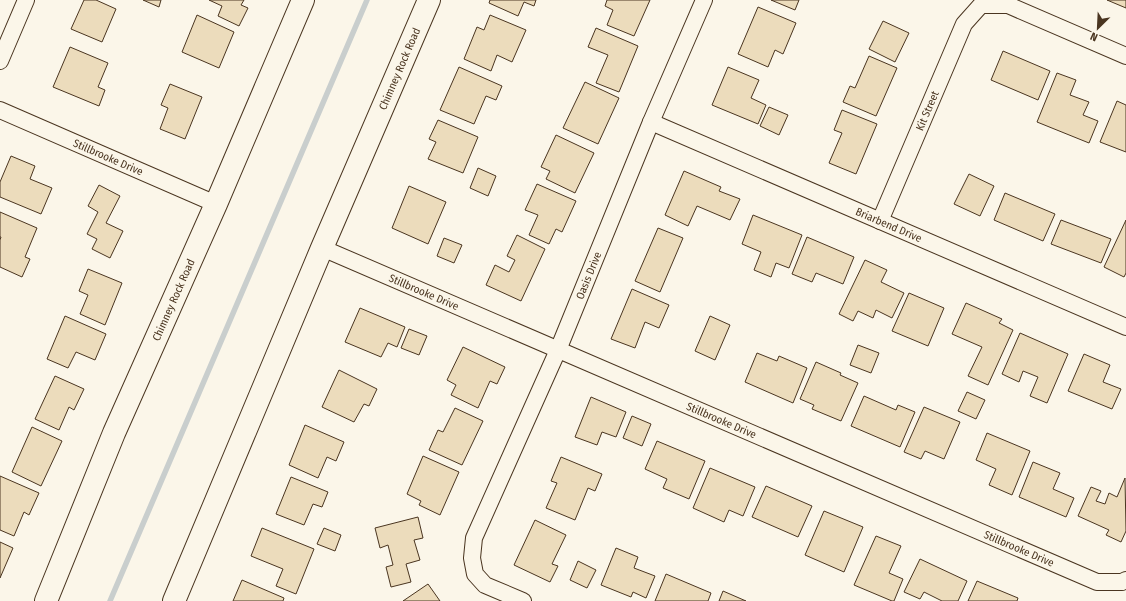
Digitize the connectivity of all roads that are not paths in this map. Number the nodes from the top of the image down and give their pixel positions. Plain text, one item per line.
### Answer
1 (26, 0) edge
2 (303, 0) edge
3 (429, 0) edge
4 (704, 0) edge
5 (1126, 56) edge
6 (0, 61) edge
7 (0, 110) edge
8 (651, 122) junction
9 (216, 204) junction
10 (880, 221) junction
11 (322, 248) junction
12 (1126, 327) edge
13 (558, 350) junction
14 (1124, 581) edge
15 (46, 601) edge
16 (174, 601) edge
17 (523, 601) edge

1 - 6 street
2 - 9 main road, Chimney Rock Road
3 - 11 main road, Chimney Rock Road
4 - 8 street, Oasis Drive
5 - 10 street, Kit Street
7 - 9 street, Stillbrooke Drive
8 - 10 street, Briarbend Drive
8 - 13 street, Oasis Drive
9 - 15 main road, Chimney Rock Road
10 - 12 street, Briarbend Drive
11 - 13 street, Stillbrooke Drive
11 - 16 main road, Chimney Rock Road
13 - 14 street, Stillbrooke Drive
13 - 17 street, Oasis Drive

